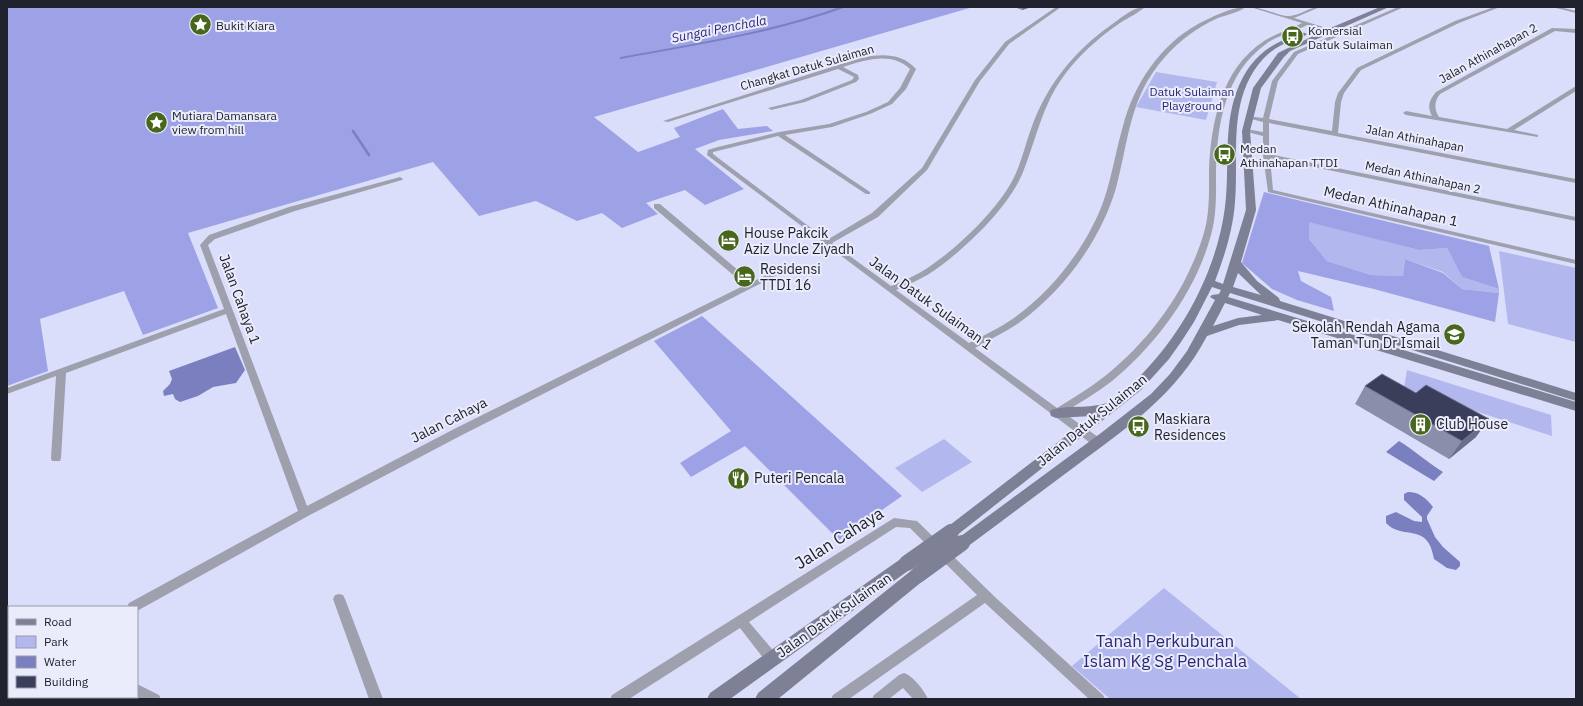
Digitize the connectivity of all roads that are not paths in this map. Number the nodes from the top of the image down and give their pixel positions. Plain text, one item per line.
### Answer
1 (1059, 7) edge
2 (1143, 7) edge
3 (1244, 7) edge
4 (1252, 7) edge
5 (1318, 7) edge
6 (1371, 7) edge
7 (1386, 7) edge
8 (1402, 7) edge
9 (1498, 7) edge
10 (1554, 7) edge
11 (1576, 12) edge
12 (1290, 18) junction
13 (1308, 23) junction
14 (1320, 27) junction
15 (1330, 30) junction
16 (1576, 31) edge
17 (839, 67) junction
18 (1271, 68) junction
19 (1250, 72) junction
20 (1576, 88) edge
21 (771, 108) dead end
22 (1406, 113) dead end
23 (1249, 118) junction
24 (1437, 118) junction
25 (1266, 120) junction
26 (666, 121) dead end
27 (1246, 131) junction
28 (1507, 131) junction
29 (1335, 133) junction
30 (779, 134) junction
31 (1266, 135) junction
32 (1536, 136) dead end
33 (1266, 155) junction
34 (400, 179) dead end
35 (1576, 181) edge
36 (748, 185) joint
37 (868, 193) dead end
38 (657, 206) dead end
39 (1251, 210) junction
40 (1229, 215) junction
41 (1576, 219) edge
42 (827, 244) junction
43 (1576, 262) edge
44 (1236, 263) junction
45 (783, 270) dead end
46 (751, 286) junction
47 (1207, 288) junction
48 (890, 290) junction
49 (1225, 294) junction
50 (229, 310) junction
51 (1289, 314) junction
52 (1204, 333) junction
53 (968, 348) junction
54 (61, 372) junction
55 (7, 391) edge
56 (1576, 398) edge
57 (1115, 404) junction
58 (1576, 407) edge
59 (1056, 413) junction
60 (1081, 431) junction
61 (1097, 442) junction
62 (56, 458) dead end
63 (304, 513) junction
64 (913, 569) junction
65 (986, 595) junction
66 (339, 599) dead end
67 (136, 606) edge
68 (741, 621) junction
69 (772, 659) junction
70 (138, 691) edge
71 (154, 699) edge
72 (376, 699) edge
73 (617, 699) edge
74 (716, 699) edge
75 (764, 699) edge
76 (838, 699) edge
77 (879, 699) edge
78 (921, 699) edge
79 (1098, 699) edge

1 - 42 street
2 - 48 street
3 - 53 street
4 - 12 street
5 - 12 street
6 - 14 main road, Jalan Datuk Sulaiman
7 - 15 main road, Jalan Datuk Sulaiman
8 - 25 street
9 - 29 street
10 - 11 street
12 - 13 street
13 - 14 street
13 - 59 street, Jalan Datuk Sulaiman
14 - 15 street
14 - 19 main road, Jalan Datuk Sulaiman
15 - 18 main road, Jalan Datuk Sulaiman
16 - 24 street, Jalan Athinahapan 2
17 - 21 street
17 - 26 street, Changkat Datuk Sulaiman
17 - 30 street, Changkat Datuk Sulaiman
18 - 19 main road
18 - 23 main road, Jalan Datuk Sulaiman
19 - 40 main road, Jalan Datuk Sulaiman
20 - 28 street
22 - 24 street
23 - 25 street, Jalan Athinahapan
23 - 27 main road, Jalan Datuk Sulaiman
24 - 28 street
25 - 29 street, Jalan Athinahapan
25 - 31 street, Medan Athinahapan 1
27 - 31 street
27 - 39 main road, Jalan Datuk Sulaiman
28 - 32 street
29 - 35 street, Jalan Athinahapan
30 - 36 street, Changkat Datuk Sulaiman
30 - 37 street
31 - 33 street, Medan Athinahapan 1
33 - 41 street, Medan Athinahapan 2
33 - 43 street, Medan Athinahapan 1
34 - 50 street, Jalan Cahaya 1
36 - 42 street, Jalan Datuk Sulaiman 1
38 - 46 street
39 - 40 main road
39 - 44 main road, Jalan Datuk Sulaiman
40 - 47 main road, Jalan Datuk Sulaiman
42 - 48 street, Jalan Datuk Sulaiman 1
44 - 49 main road, Jalan Datuk Sulaiman
44 - 51 main road
45 - 46 street, Jalan Cahaya
46 - 63 street, Jalan Cahaya
47 - 49 main road
47 - 57 main road, Jalan Datuk Sulaiman
48 - 53 street, Jalan Datuk Sulaiman 1
49 - 51 main road
49 - 52 main road, Jalan Datuk Sulaiman
50 - 54 street
50 - 63 street, Jalan Cahaya 1
51 - 52 main road
51 - 56 main road
51 - 58 main road
52 - 61 main road, Jalan Datuk Sulaiman
53 - 59 street, Jalan Datuk Sulaiman 1
54 - 55 street
54 - 62 street
57 - 59 main road
57 - 60 main road, Jalan Datuk Sulaiman
59 - 60 street, Jalan Datuk Sulaiman 1
60 - 61 street, Jalan Datuk Sulaiman 1
60 - 64 main road, Jalan Datuk Sulaiman, bridge
61 - 64 main road, Jalan Datuk Sulaiman, bridge
63 - 67 street, Jalan Cahaya
64 - 69 main road, Jalan Datuk Sulaiman
64 - 75 main road, Jalan Datuk Sulaiman
65 - 68 street, Jalan Cahaya
65 - 76 street
65 - 79 street, Jalan Cahaya
66 - 72 street
68 - 69 street
68 - 73 street, Jalan Cahaya
69 - 74 main road, Jalan Datuk Sulaiman
70 - 71 street
77 - 78 street

